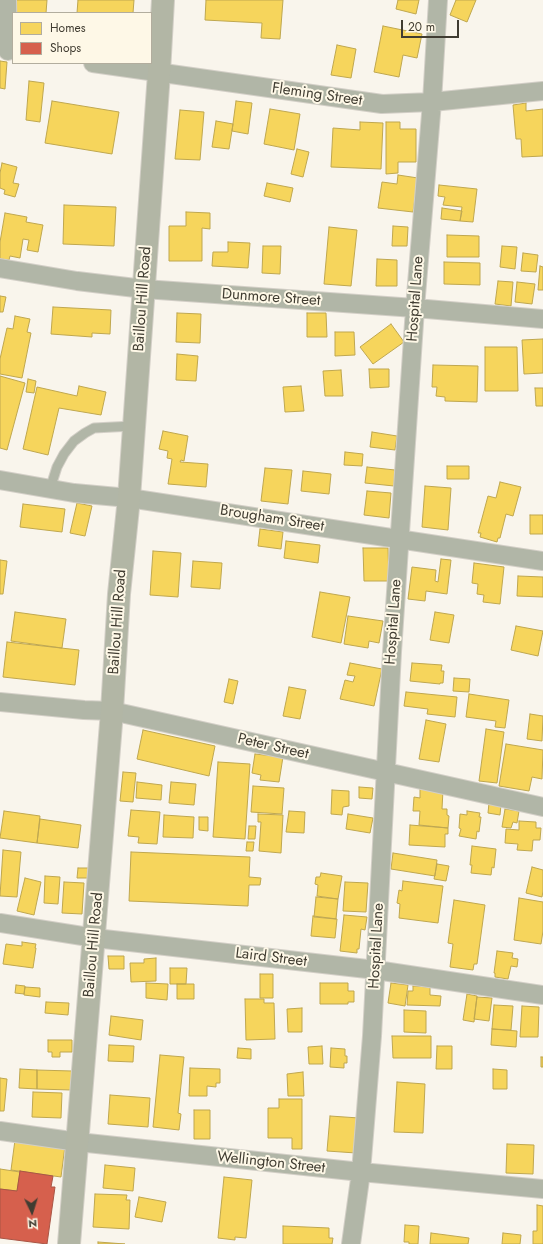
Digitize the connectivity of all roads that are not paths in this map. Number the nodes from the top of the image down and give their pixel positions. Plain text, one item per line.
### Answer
1 (7, 0) edge
2 (163, 0) edge
3 (438, 0) edge
4 (7, 50) edge
5 (100, 64) edge
6 (159, 73) junction
7 (543, 91) edge
8 (432, 102) junction
9 (0, 268) edge
10 (144, 289) junction
11 (415, 308) junction
12 (543, 319) edge
13 (133, 426) junction
14 (0, 480) edge
15 (50, 489) junction
16 (129, 498) junction
17 (399, 539) junction
18 (543, 561) edge
19 (0, 702) edge
20 (112, 711) junction
21 (385, 772) junction
22 (543, 807) edge
23 (0, 923) edge
24 (94, 938) junction
25 (376, 970) junction
26 (543, 995) edge
27 (0, 1131) edge
28 (78, 1142) junction
29 (361, 1172) junction
30 (543, 1189) edge
31 (70, 1244) edge
32 (351, 1244) edge

1 - 4 street
2 - 6 main road, Baillou Hill Road
3 - 8 street, Hospital Lane
5 - 6 street, Fleming Street
6 - 8 street, Fleming Street
6 - 10 main road, Baillou Hill Road
7 - 8 street, Fleming Street
8 - 11 street, Hospital Lane
9 - 10 street, Dunmore Street
10 - 11 street, Dunmore Street
10 - 13 main road, Baillou Hill Road
11 - 12 street, Dunmore Street
11 - 17 street, Hospital Lane
13 - 15 lane
13 - 16 main road, Baillou Hill Road
14 - 15 street, Brougham Street
15 - 16 street, Brougham Street
16 - 17 street, Brougham Street
16 - 20 main road, Baillou Hill Road
17 - 18 street, Brougham Street
17 - 21 street, Hospital Lane
19 - 20 street, Peter Street
20 - 21 street, Peter Street
20 - 24 main road, Baillou Hill Road
21 - 22 street, Peter Street
21 - 25 street, Hospital Lane
23 - 24 street, Laird Street
24 - 25 street, Laird Street
24 - 28 main road, Baillou Hill Road
25 - 26 street, Laird Street
25 - 29 street, Hospital Lane
27 - 28 street, Wellington Street
28 - 29 street, Wellington Street
28 - 31 main road, Baillou Hill Road
29 - 30 street, Wellington Street
29 - 32 street, Hospital Lane

